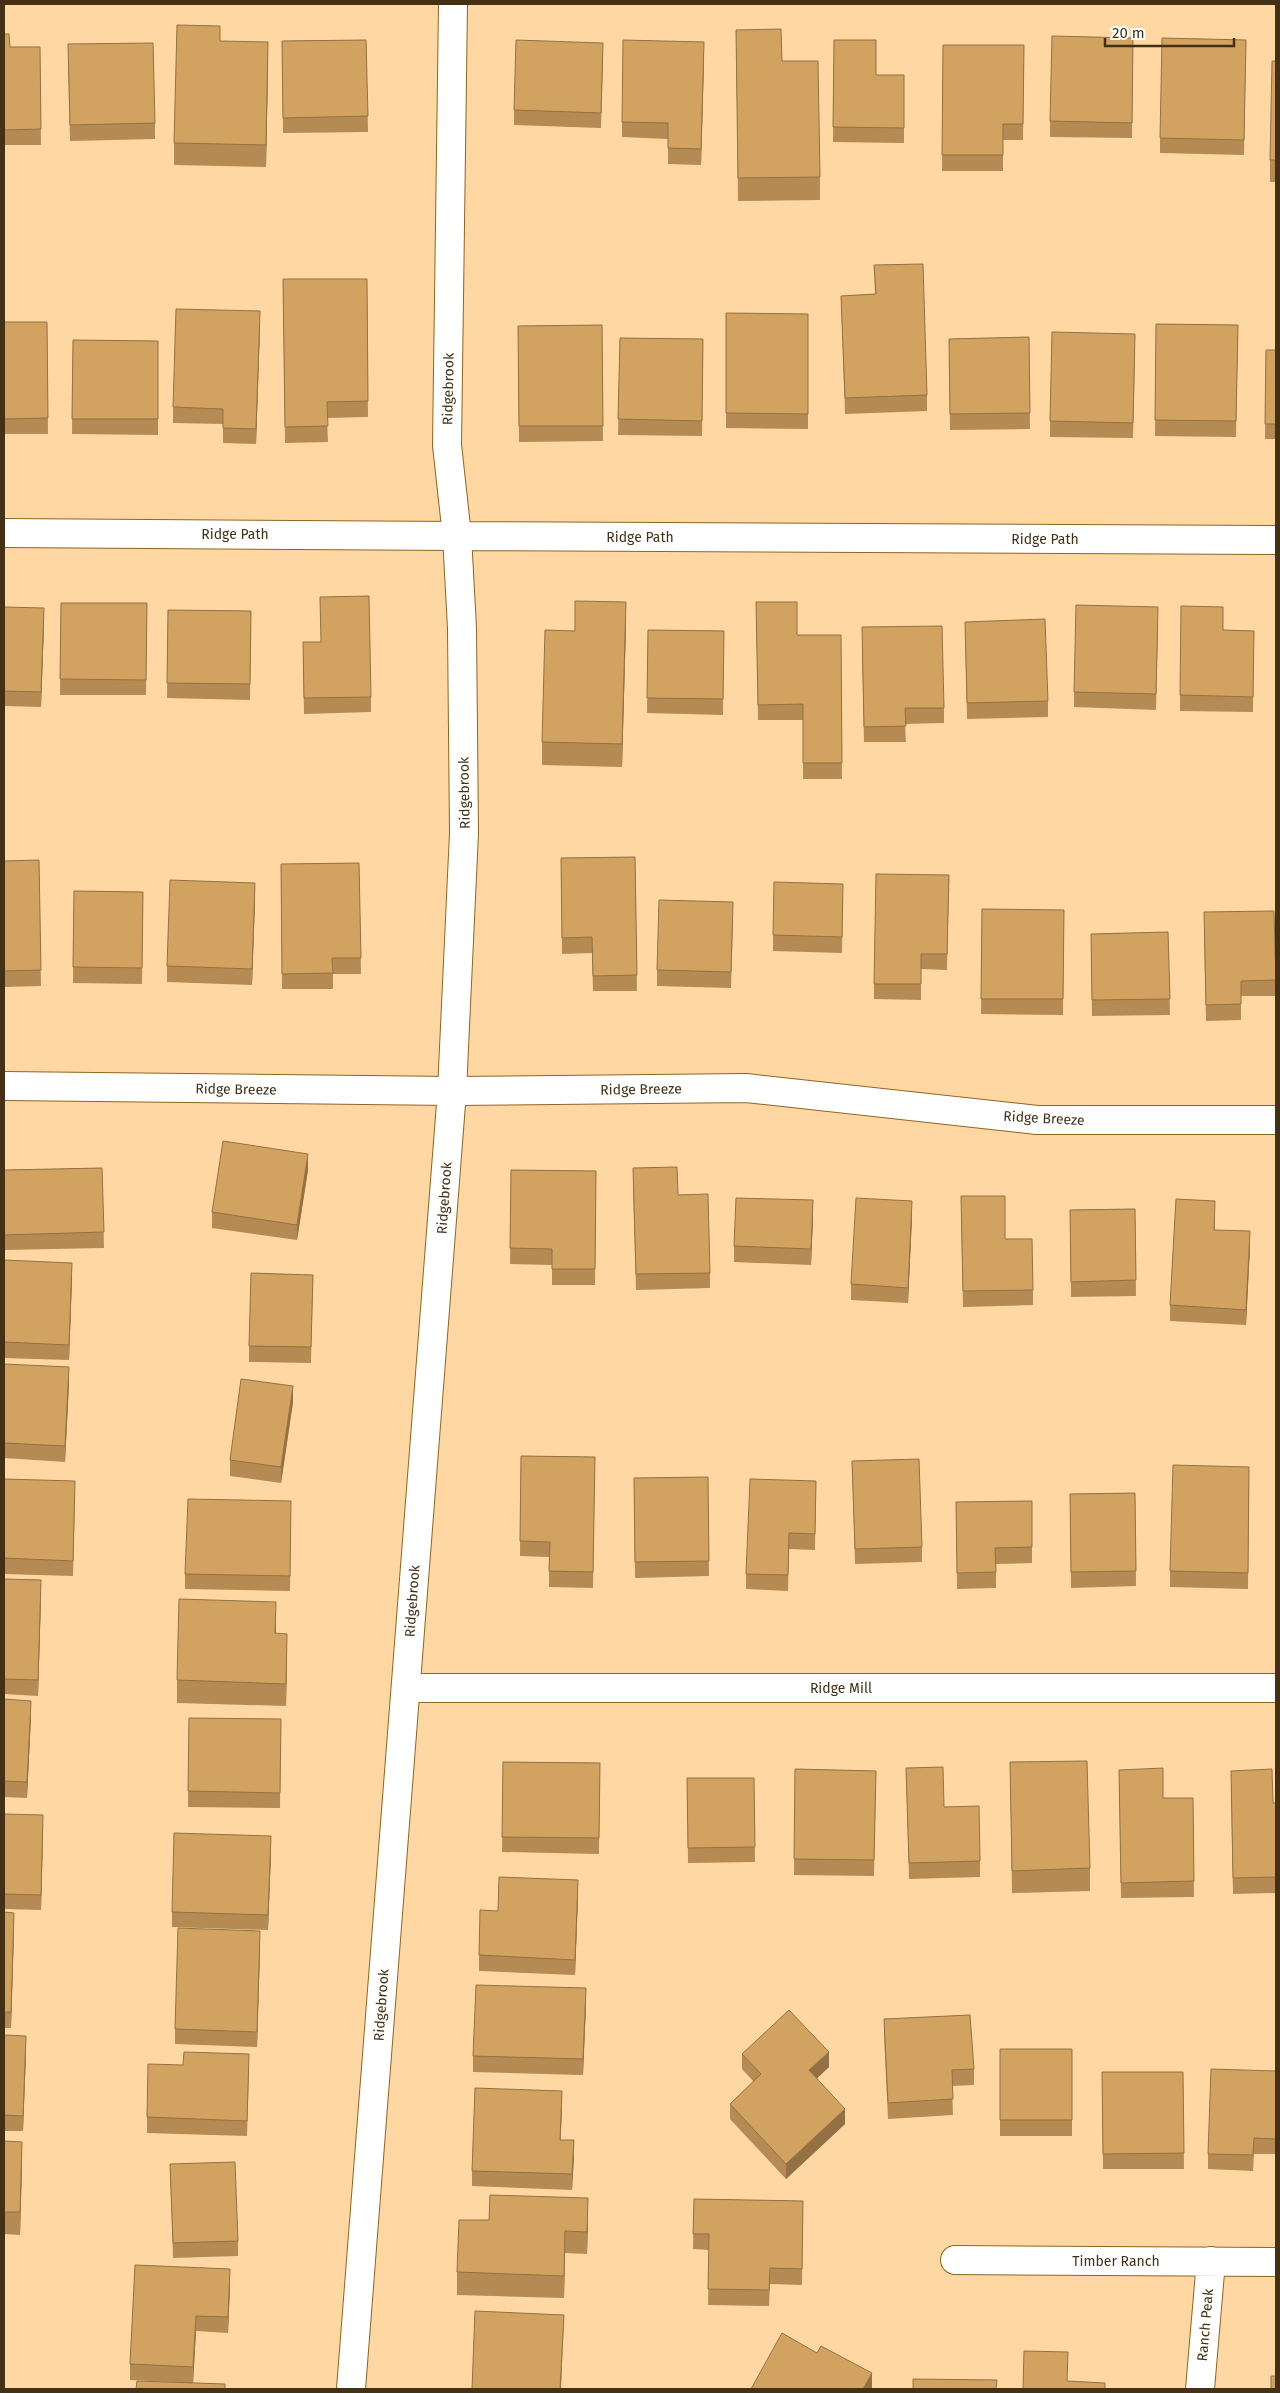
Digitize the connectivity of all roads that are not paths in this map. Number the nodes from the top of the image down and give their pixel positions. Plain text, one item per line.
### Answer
1 (453, 4) edge
2 (4, 533) edge
3 (457, 536) junction
4 (1276, 540) edge
5 (4, 1086) edge
6 (452, 1091) junction
7 (1276, 1120) edge
8 (406, 1688) junction
9 (1276, 1688) edge
10 (955, 2260) dead end
11 (1211, 2261) junction
12 (1276, 2262) edge
13 (351, 2389) edge
14 (1200, 2389) edge

1 - 3 street, Ridgebrook
2 - 3 street, Ridge Path
3 - 4 street, Ridge Path
3 - 6 street, Ridgebrook
5 - 6 street, Ridge Breeze
6 - 7 street, Ridge Breeze
6 - 8 street, Ridgebrook
8 - 9 street, Ridge Mill
8 - 13 street, Ridgebrook
10 - 11 street, Timber Ranch
11 - 12 street, Timber Ranch
11 - 14 street, Ranch Peak

